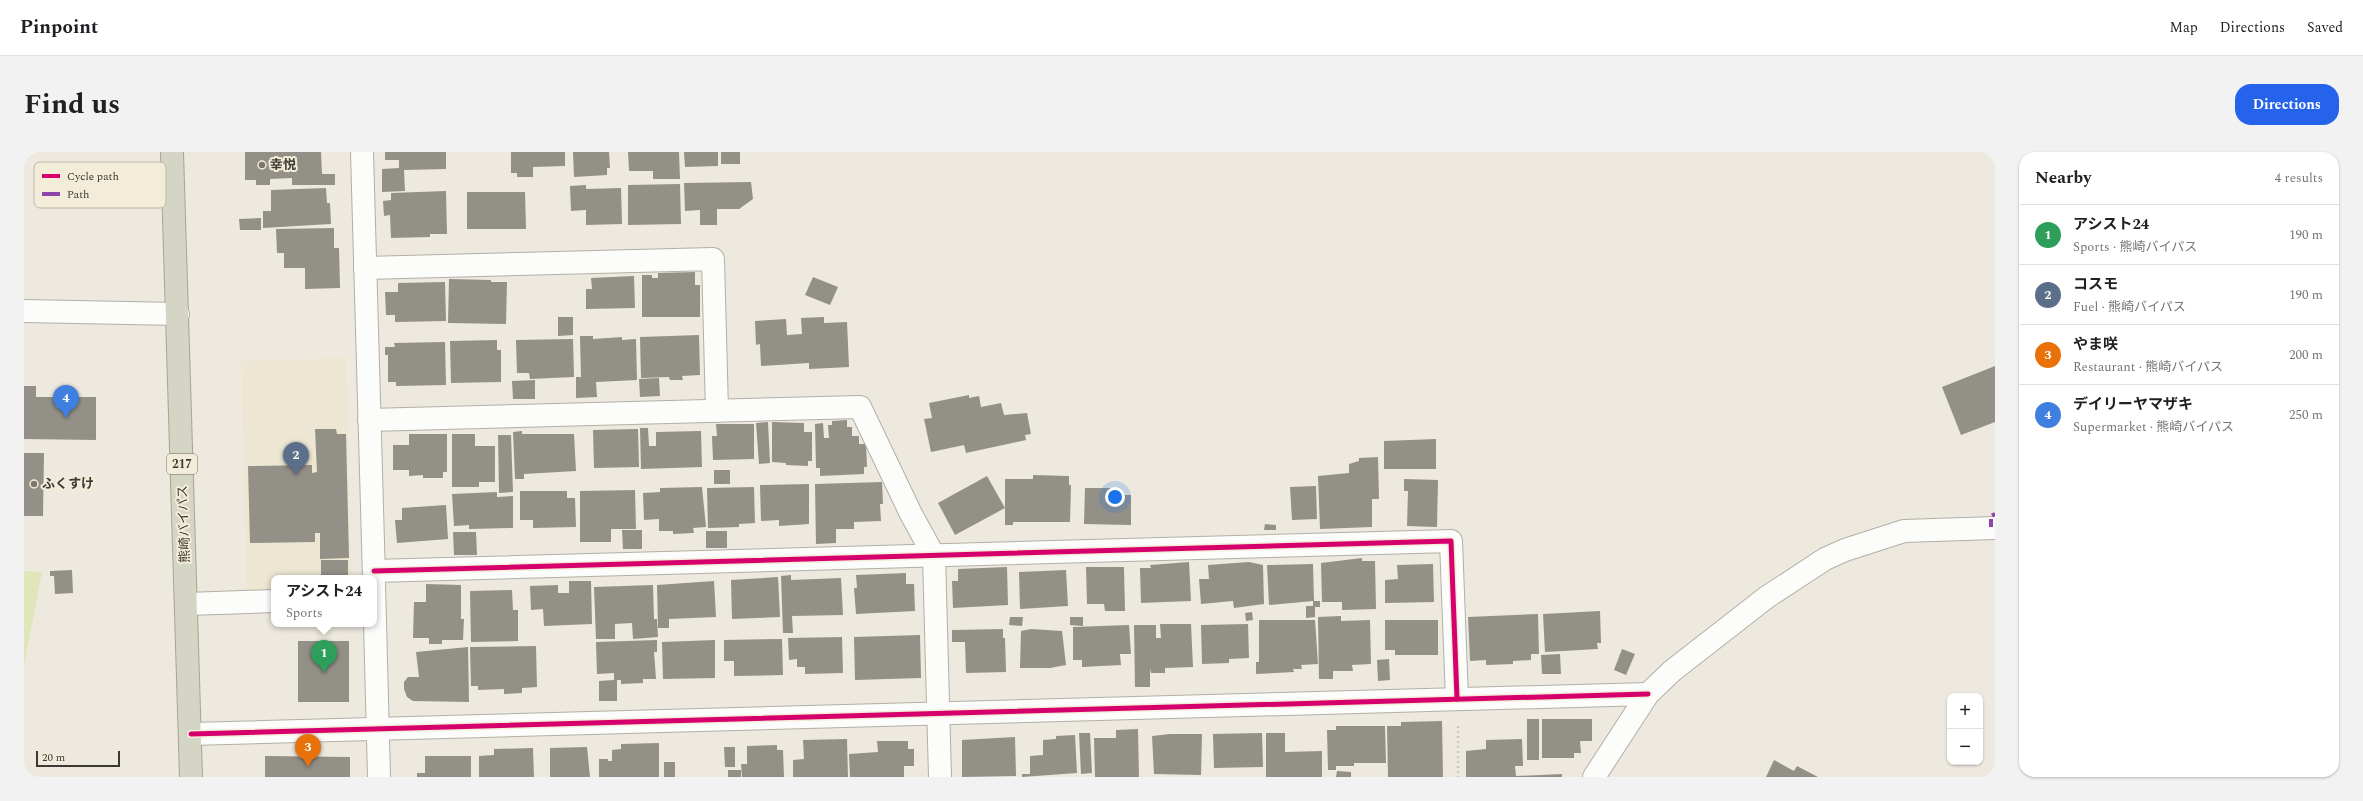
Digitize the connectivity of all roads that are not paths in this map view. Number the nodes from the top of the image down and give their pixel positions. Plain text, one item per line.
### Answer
1 (172, 152) edge
2 (362, 152) edge
3 (365, 268) junction
4 (24, 311) edge
5 (178, 314) junction
6 (717, 411) junction
7 (369, 420) junction
8 (1995, 528) edge
9 (934, 556) junction
10 (374, 575) edge
11 (377, 577) edge
12 (271, 601) edge
13 (187, 604) junction
14 (375, 627) edge
15 (1648, 694) junction
16 (1457, 699) junction
17 (938, 713) junction
18 (378, 729) junction
19 (191, 734) junction
20 (191, 777) edge
21 (379, 777) edge
22 (940, 777) edge
23 (1594, 777) edge

1 - 5 highway, 熊崎バイパス / 217
2 - 3 street
3 - 6 street
3 - 7 street
4 - 5 street
5 - 13 highway, 熊崎バイパス / 217
6 - 7 street
6 - 9 street
7 - 10 street
8 - 15 street
9 - 11 street
9 - 16 street
9 - 17 street
12 - 13 street
13 - 19 highway, 熊崎バイパス / 217
14 - 18 street
15 - 16 street
15 - 23 street
16 - 17 street
17 - 18 street
17 - 22 street
18 - 19 street
18 - 21 street
19 - 20 highway, 熊崎バイパス / 217

